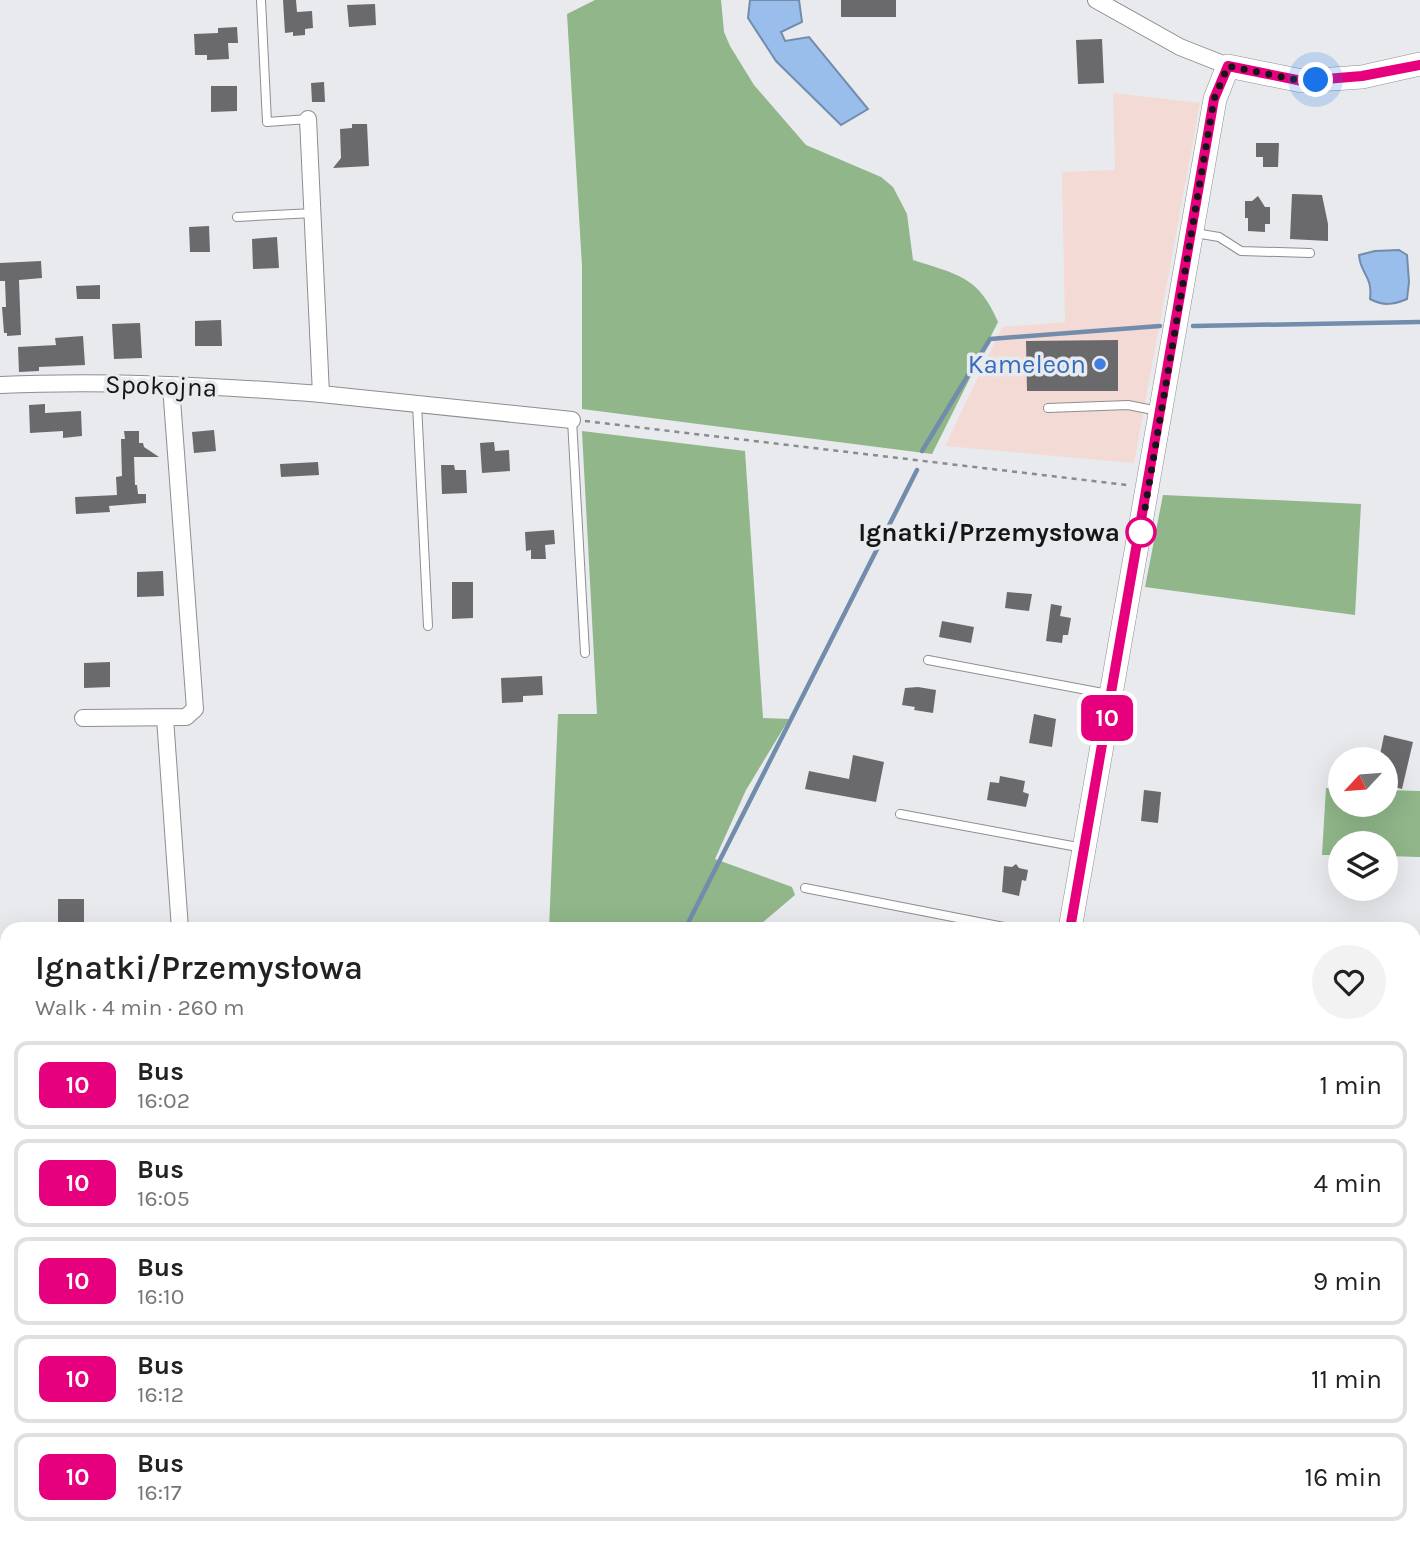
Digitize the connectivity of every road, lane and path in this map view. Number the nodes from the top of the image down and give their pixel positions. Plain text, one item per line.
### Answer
1 (261, 0) edge
2 (1096, 0) edge
3 (1420, 64) edge
4 (1228, 66) junction
5 (308, 119) joint
6 (314, 213) junction
7 (237, 217) dead end
8 (1192, 233) junction
9 (1310, 253) dead end
10 (0, 385) edge
11 (171, 386) junction
12 (321, 394) junction
13 (417, 404) junction
14 (1048, 408) dead end
15 (1161, 411) junction
16 (572, 419) junction
17 (1148, 488) junction
18 (428, 626) dead end
19 (585, 653) dead end
20 (928, 660) dead end
21 (1111, 695) junction
22 (83, 718) dead end
23 (165, 718) junction
24 (900, 814) dead end
25 (1084, 848) junction
26 (804, 888) dead end
27 (180, 922) edge
28 (978, 922) edge
29 (1071, 922) edge

1 - 5 lane
2 - 4 street
3 - 4 street
4 - 8 street
5 - 6 street
6 - 7 lane
6 - 12 street
8 - 9 lane
8 - 15 street
10 - 11 street, Spokojna
11 - 12 street, Spokojna
11 - 23 street
12 - 13 street, Spokojna
13 - 16 street, Spokojna
13 - 18 lane
14 - 15 lane
15 - 17 street
16 - 17 path
16 - 19 lane
17 - 21 street
20 - 21 lane
21 - 25 street
22 - 23 street
23 - 27 street
24 - 25 lane
25 - 29 street
26 - 28 lane

